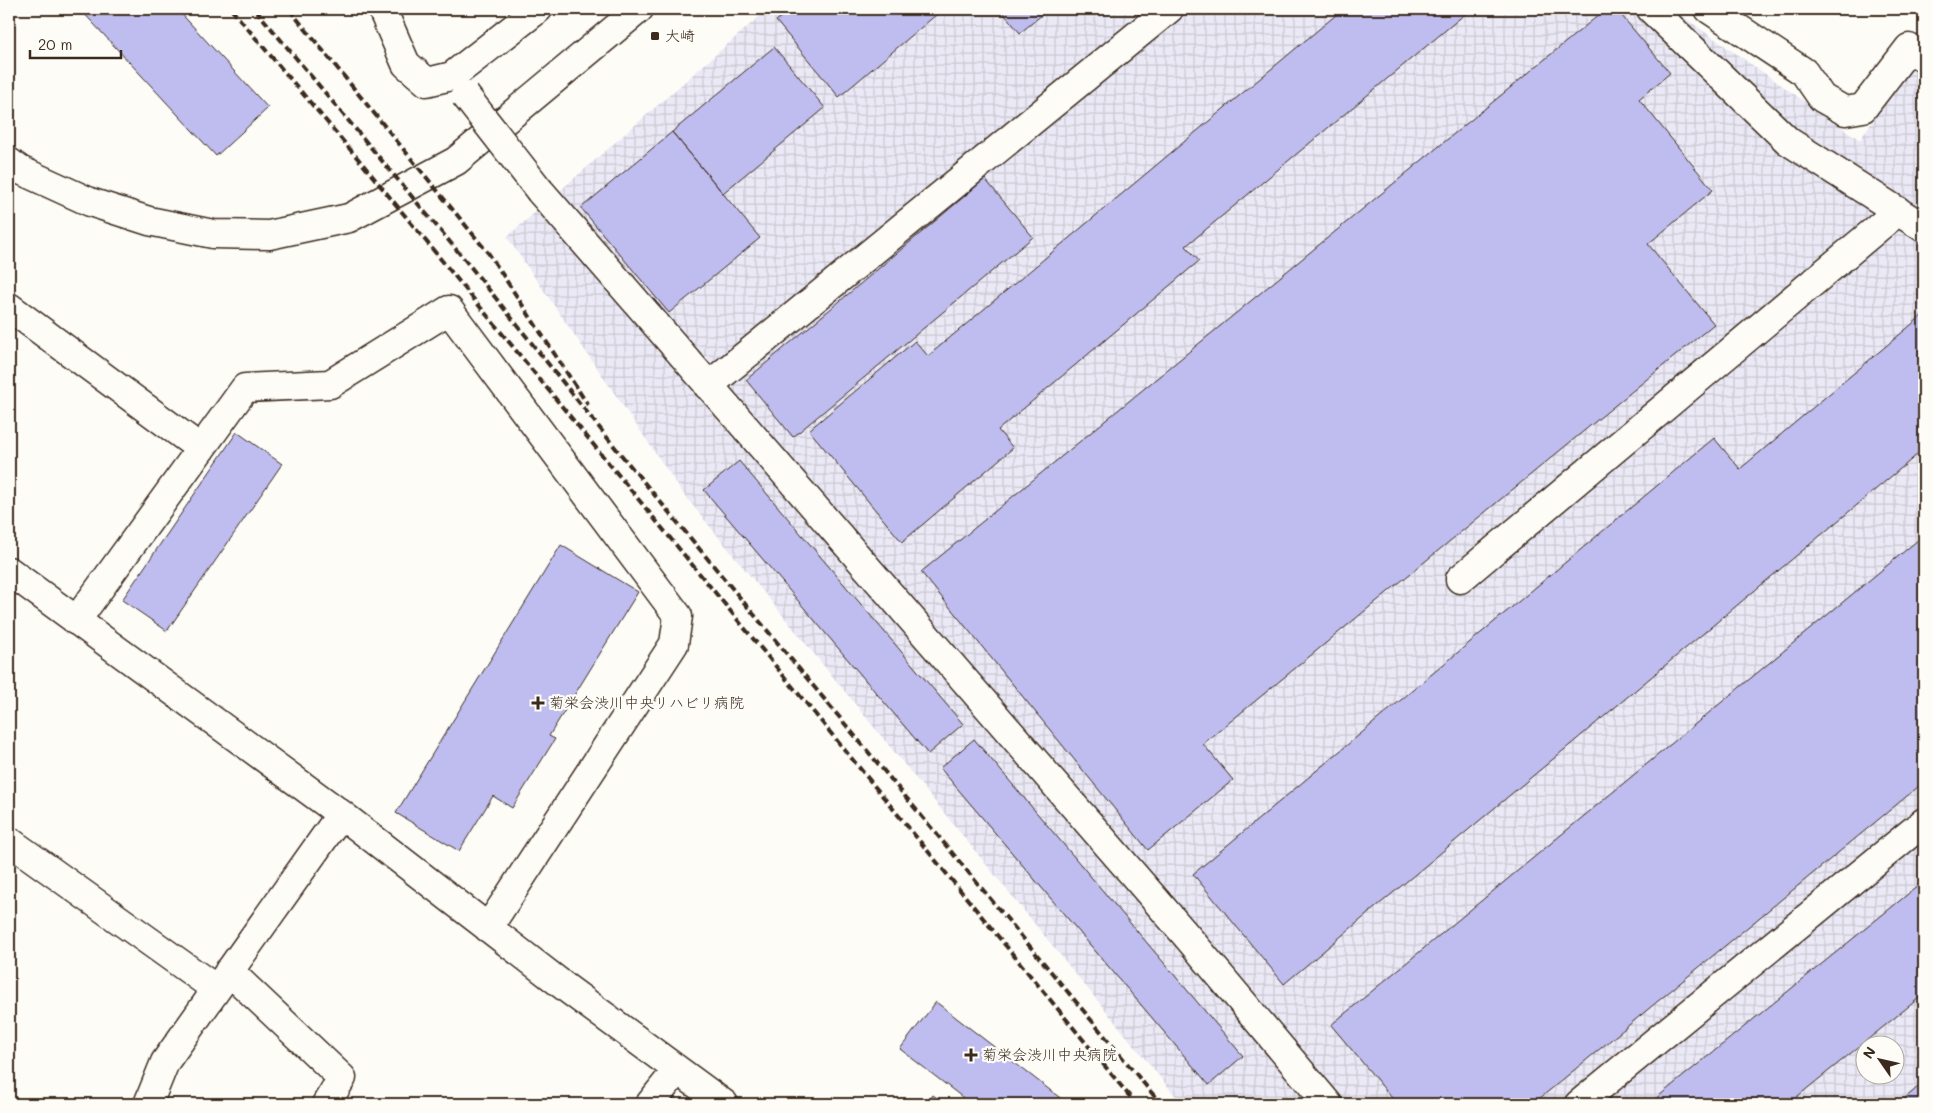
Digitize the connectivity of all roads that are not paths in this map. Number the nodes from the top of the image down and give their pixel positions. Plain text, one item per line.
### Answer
1 (382, 9) edge
2 (538, 9) edge
3 (639, 9) edge
4 (1169, 9) edge
5 (1651, 9) edge
6 (1709, 9) edge
7 (1924, 58) edge
8 (459, 85) junction
9 (9, 162) edge
10 (1898, 211) junction
11 (1924, 228) edge
12 (9, 307) edge
13 (708, 386) junction
14 (201, 449) junction
15 (9, 571) edge
16 (1460, 580) dead end
17 (76, 620) junction
18 (341, 814) junction
19 (1924, 822) edge
20 (9, 841) edge
21 (488, 928) junction
22 (222, 980) junction
23 (677, 1070) junction
24 (148, 1104) edge
25 (326, 1104) edge
26 (650, 1104) edge
27 (724, 1104) edge
28 (1328, 1104) edge
29 (1579, 1104) edge

1 - 8 street
2 - 8 street
3 - 9 street
4 - 13 street
5 - 10 street
6 - 7 street
8 - 13 street, bridge
10 - 11 street
10 - 16 street
12 - 14 street
13 - 28 street
14 - 17 street
14 - 21 street
15 - 17 street
17 - 18 street
18 - 21 street
18 - 22 street
19 - 29 street
20 - 22 street
21 - 23 street
22 - 24 street
22 - 25 street
23 - 26 street
23 - 27 street

